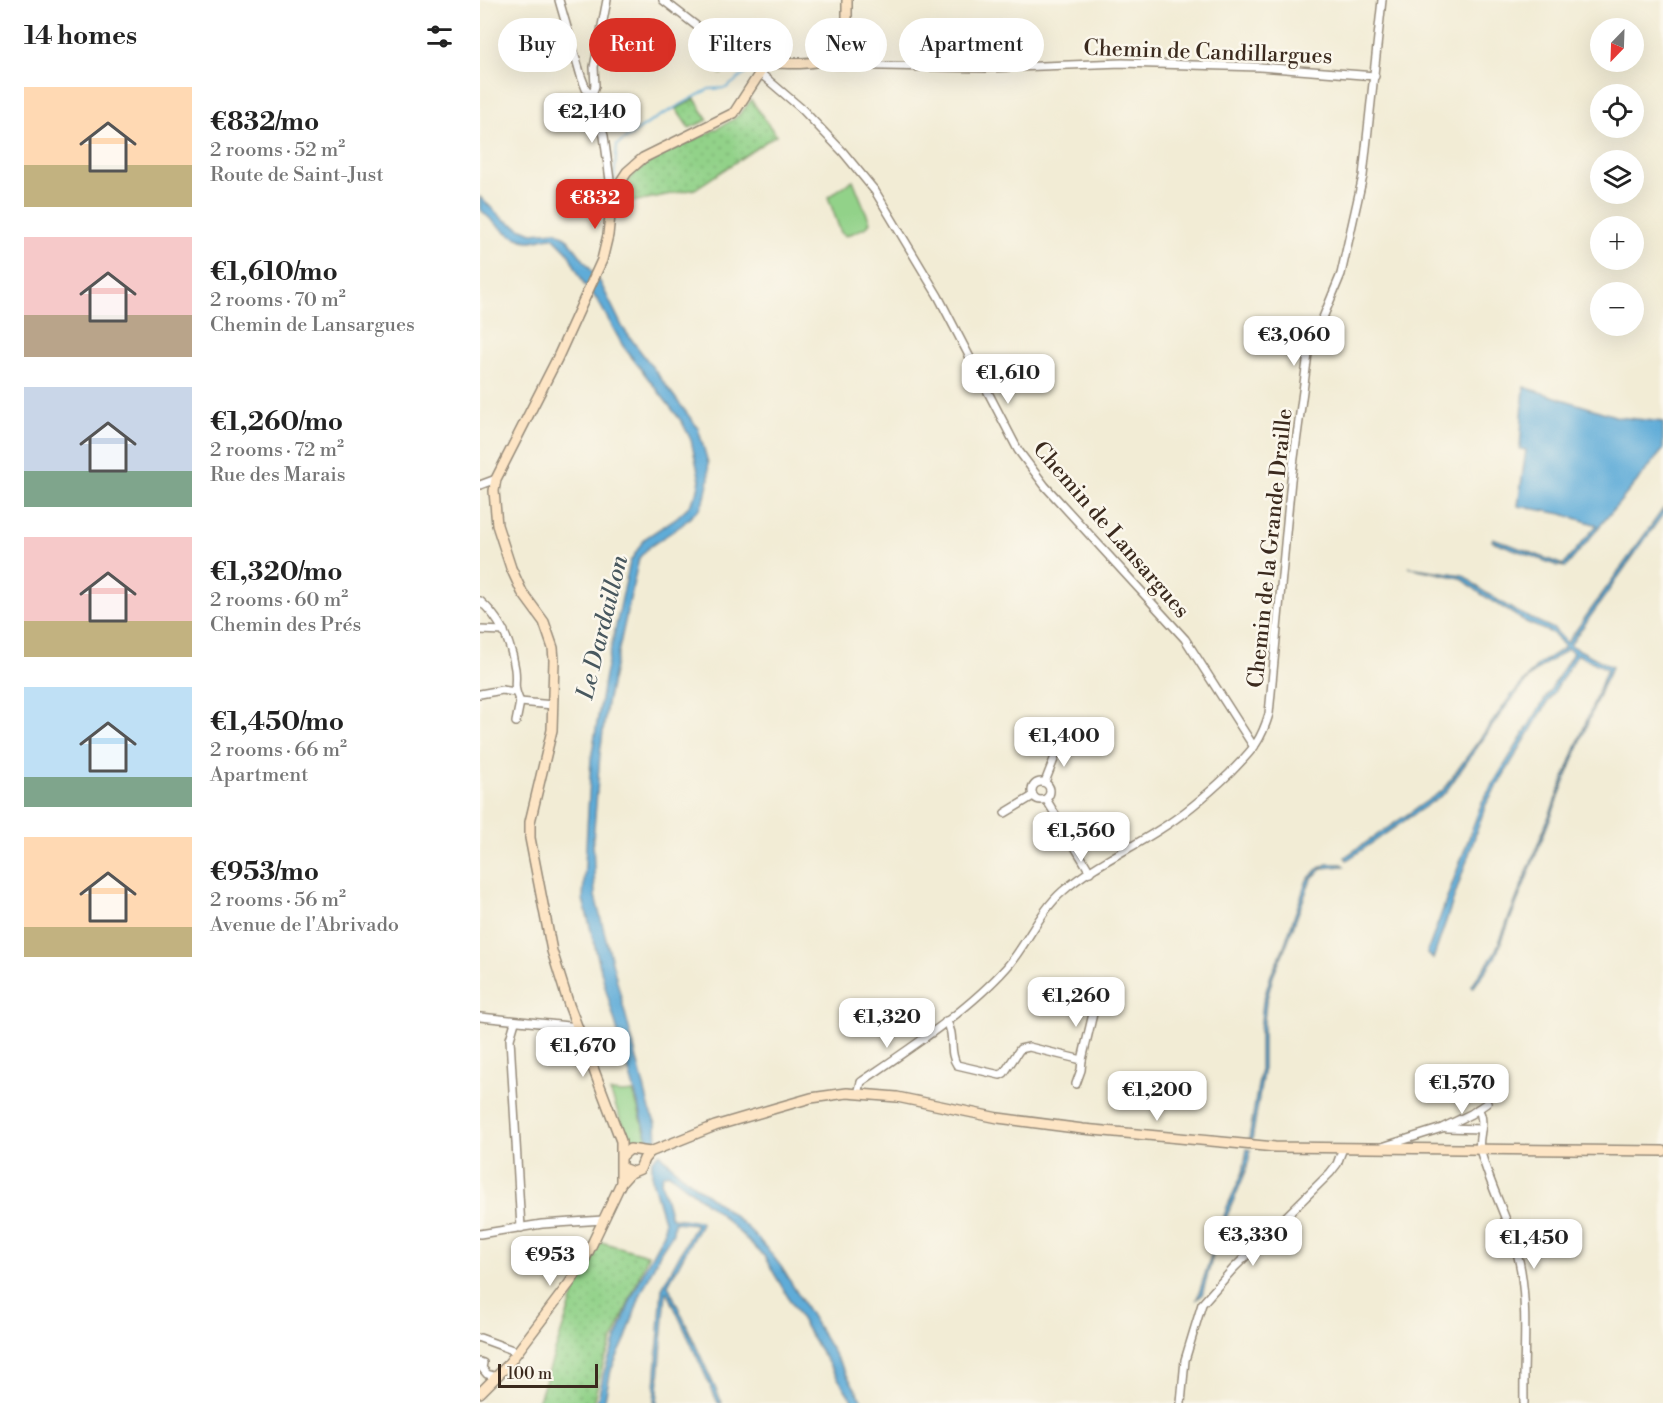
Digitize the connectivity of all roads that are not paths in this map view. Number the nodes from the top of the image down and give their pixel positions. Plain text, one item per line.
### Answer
1 (559, 0) edge
2 (607, 0) edge
3 (663, 0) edge
4 (847, 0) edge
5 (1382, 0) edge
6 (846, 18) edge
7 (688, 19) edge
8 (887, 66) edge
9 (760, 72) joint
10 (1375, 76) junction
11 (592, 94) junction
12 (612, 192) junction
13 (496, 479) junction
14 (481, 484) edge
15 (480, 601) edge
16 (480, 630) edge
17 (504, 631) junction
18 (515, 692) junction
19 (480, 694) edge
20 (520, 702) junction
21 (553, 705) junction
22 (516, 722) dead end
23 (1060, 744) dead end
24 (1254, 747) junction
25 (1045, 782) junction
26 (1033, 796) junction
27 (1046, 799) junction
28 (1005, 813) dead end
29 (1090, 872) junction
30 (1096, 1001) dead end
31 (480, 1017) edge
32 (946, 1021) junction
33 (515, 1022) junction
34 (578, 1027) junction
35 (1082, 1060) junction
36 (1076, 1084) dead end
37 (858, 1094) junction
38 (1487, 1103) dead end
39 (1479, 1109) junction
40 (1442, 1128) junction
41 (1481, 1129) junction
42 (1343, 1148) junction
43 (1378, 1148) junction
44 (1480, 1148) junction
45 (1663, 1151) edge
46 (645, 1154) junction
47 (626, 1161) junction
48 (603, 1220) junction
49 (590, 1222) junction
50 (521, 1228) junction
51 (598, 1231) junction
52 (480, 1234) edge
53 (480, 1338) edge
54 (518, 1352) junction
55 (480, 1362) edge
56 (497, 1377) junction
57 (480, 1393) edge
58 (1181, 1403) edge
59 (1524, 1403) edge

1 - 11 street
2 - 11 street
3 - 7 street, Chemin de Lansargues
4 - 6 street
5 - 10 street, Chemin de la Grande Draille
8 - 10 street, Chemin de Candillargues
9 - 12 street
9 - 24 street, Chemin de Lansargues
10 - 24 street, Chemin de la Grande Draille
11 - 12 street
12 - 13 street
13 - 14 street
13 - 21 street
15 - 17 street
16 - 17 street
17 - 18 street
18 - 19 street
18 - 20 street
20 - 21 street
20 - 22 street
21 - 34 street
23 - 25 street
24 - 29 street, Chemin de la Grande Draille
25 - 26 street
25 - 27 street
26 - 27 street
26 - 28 street
27 - 29 street
29 - 32 street, Chemin de la Grande Draille
30 - 35 street
31 - 33 street
32 - 35 street
32 - 37 street, Chemin de la Grande Draille
33 - 34 street
33 - 50 street
34 - 47 street
35 - 36 street
37 - 42 street
37 - 46 street
38 - 39 street
39 - 40 street
39 - 41 street
40 - 41 street
40 - 43 street
41 - 44 street
42 - 43 street
42 - 58 street
43 - 44 street
44 - 45 street
44 - 59 street
46 - 47 street
46 - 47 street
47 - 48 street
48 - 49 street
48 - 51 street
49 - 50 street
49 - 51 street
50 - 52 street
51 - 54 street
53 - 54 street
54 - 56 street
55 - 56 street
56 - 57 street

